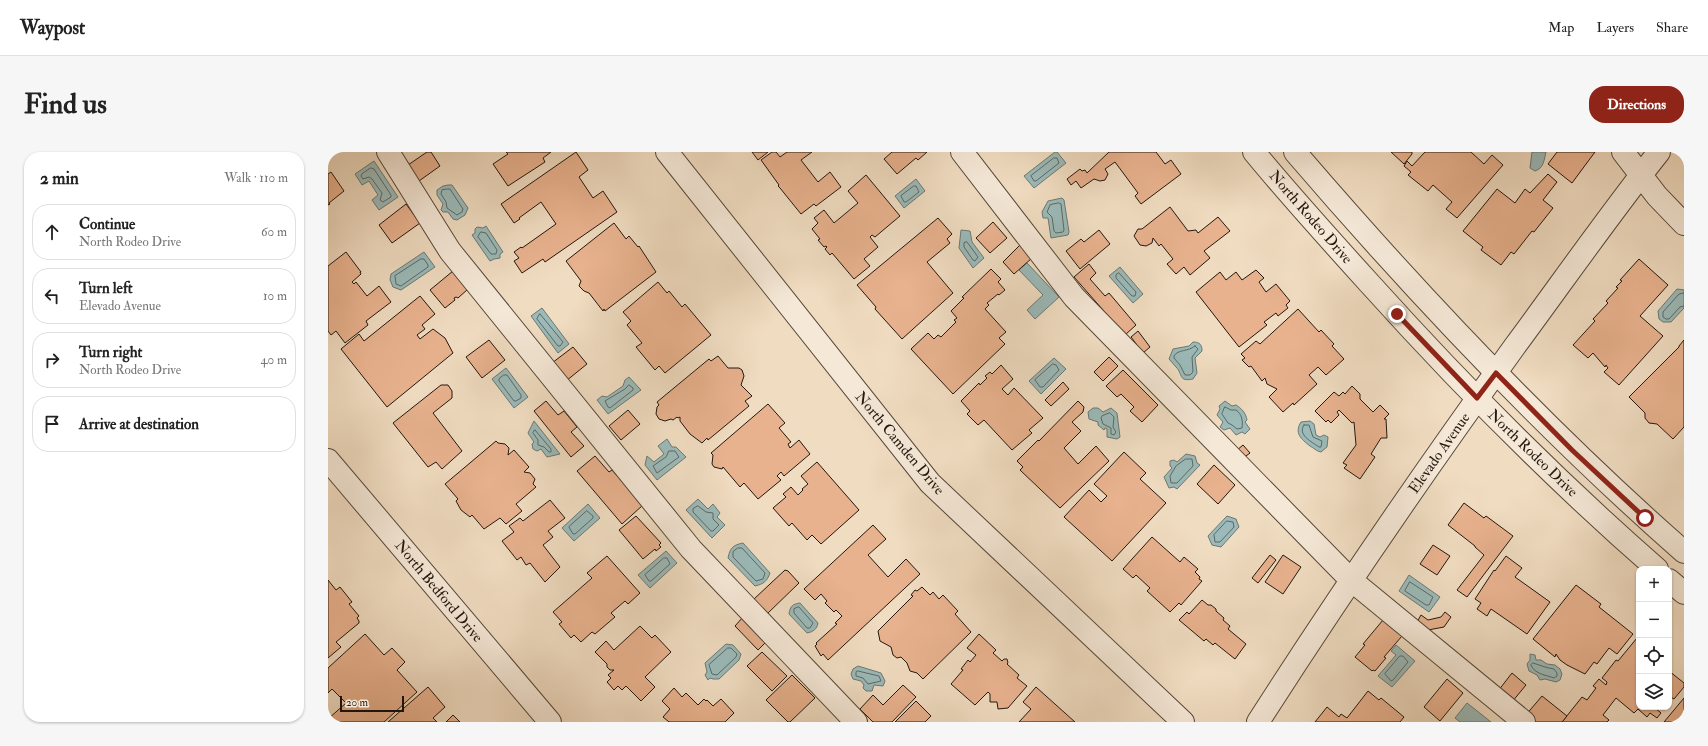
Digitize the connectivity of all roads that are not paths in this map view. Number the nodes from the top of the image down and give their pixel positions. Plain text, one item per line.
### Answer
1 (388, 152) edge
2 (667, 152) edge
3 (962, 152) edge
4 (1254, 152) edge
5 (1295, 152) edge
6 (1623, 152) edge
7 (1659, 152) edge
8 (1641, 175) junction
9 (1684, 224) edge
10 (1496, 373) junction
11 (1477, 398) junction
12 (328, 460) edge
13 (1684, 552) edge
14 (1654, 566) edge
15 (1351, 580) junction
16 (1672, 583) edge
17 (1684, 593) edge
18 (550, 722) edge
19 (856, 722) edge
20 (1183, 722) edge
21 (1258, 722) edge
22 (1524, 722) edge

1 - 19 street
2 - 20 street, North Camden Drive
3 - 15 street
4 - 11 street, North Rodeo Drive
5 - 10 street, North Rodeo Drive
6 - 8 street
7 - 8 street, Elevado Avenue
8 - 9 street
8 - 10 street, Elevado Avenue
10 - 11 street, Elevado Avenue
10 - 13 street, North Rodeo Drive
11 - 14 street, North Rodeo Drive
11 - 15 street, Elevado Avenue
12 - 18 street, North Bedford Drive
15 - 21 street, Elevado Avenue
15 - 22 street
16 - 17 street

